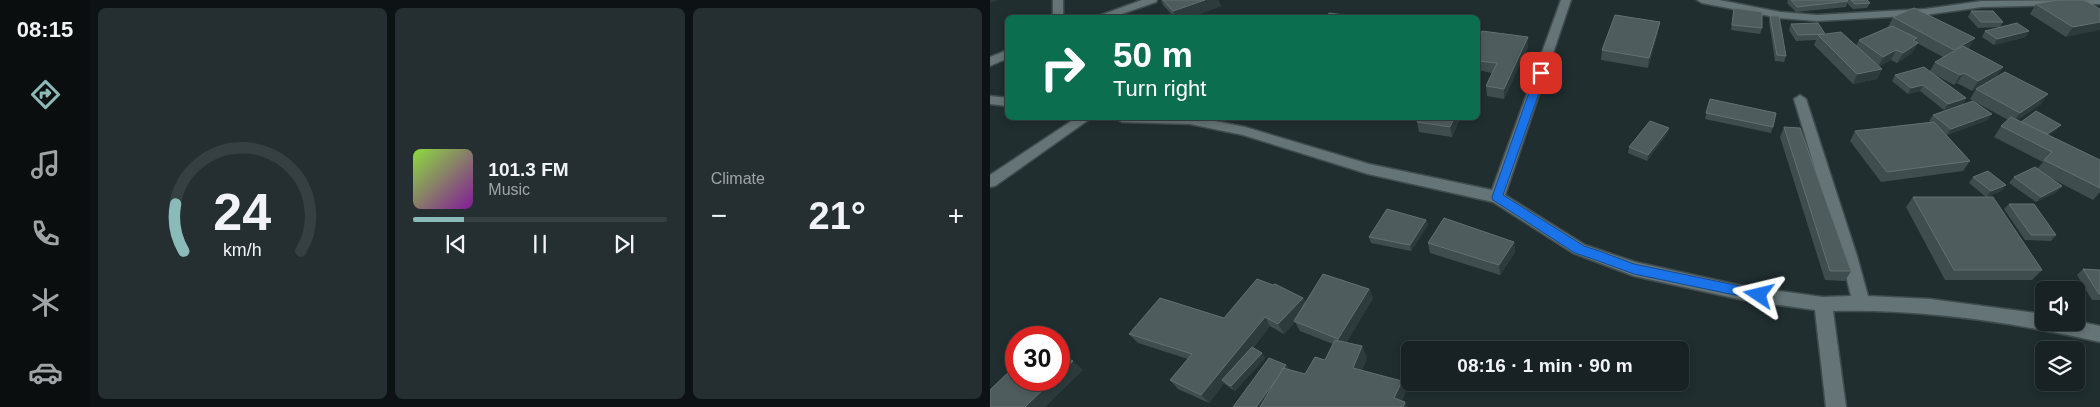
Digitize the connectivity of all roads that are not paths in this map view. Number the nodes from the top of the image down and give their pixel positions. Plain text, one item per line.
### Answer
1 (1058, 0) edge
2 (1152, 0) edge
3 (1566, 0) edge
4 (1702, 0) edge
5 (2100, 1) edge
6 (1058, 15) edge
7 (1107, 15) edge
8 (1005, 54) edge
9 (990, 62) edge
10 (1800, 99) dead end
11 (990, 100) edge
12 (1005, 102) edge
13 (1081, 120) edge
14 (1155, 120) edge
15 (1190, 120) edge
16 (1190, 120) edge
17 (990, 182) edge
18 (1497, 197) junction
19 (1861, 303) junction
20 (1823, 304) junction
21 (2035, 321) edge
22 (2085, 331) edge
23 (2100, 334) edge
24 (1836, 407) edge

1 - 6 street
2 - 7 street
3 - 18 street
4 - 5 street
8 - 9 street
10 - 19 street
11 - 12 street
13 - 17 street
14 - 15 street
16 - 18 street
18 - 20 street
19 - 20 street
19 - 21 street
20 - 24 street
22 - 23 street

